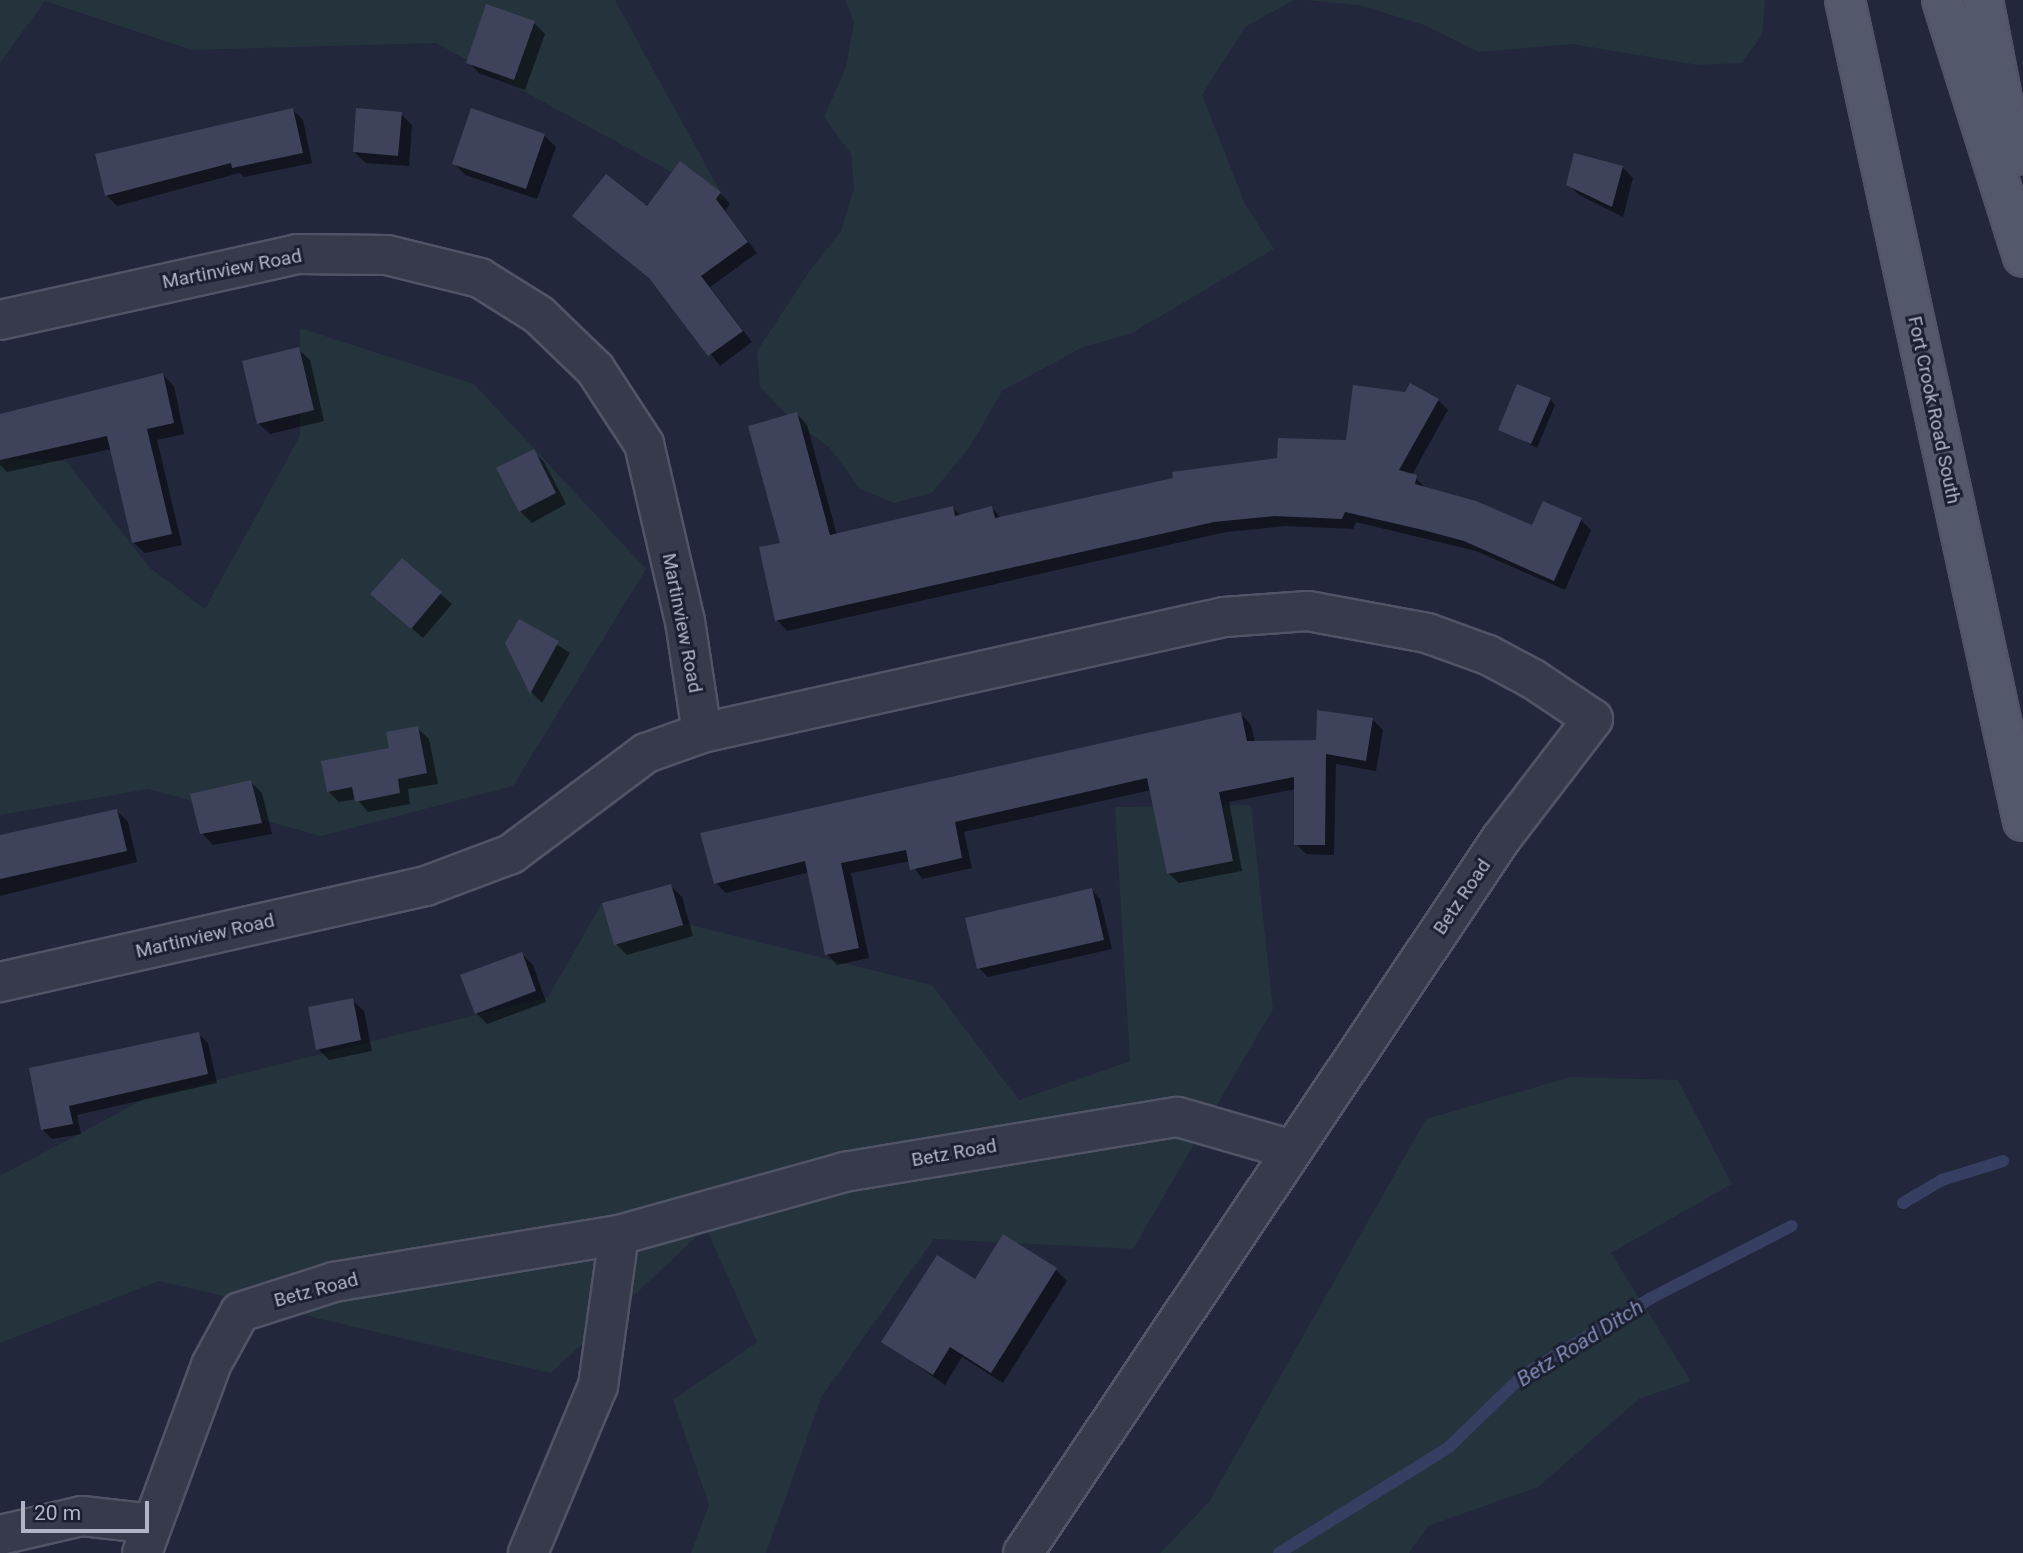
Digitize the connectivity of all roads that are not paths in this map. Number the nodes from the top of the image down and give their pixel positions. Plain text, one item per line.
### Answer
1 (1845, 0) edge
2 (1942, 0) edge
3 (1983, 0) edge
4 (2023, 206) edge
5 (2023, 257) edge
6 (0, 320) edge
7 (1593, 719) joint
8 (702, 733) junction
9 (2023, 821) edge
10 (0, 982) edge
11 (1292, 1150) junction
12 (619, 1235) junction
13 (0, 1535) edge
14 (147, 1539) edge
15 (528, 1553) edge
16 (1023, 1553) edge

1 - 9 main road, Fort Crook Road South
2 - 5 main road
3 - 4 main road
6 - 8 street, Martinview Road
7 - 8 street, Martinview Road
7 - 11 street, Betz Road
8 - 10 street, Martinview Road
11 - 12 street, Betz Road
11 - 16 street, Betz Road
12 - 14 street, Betz Road
12 - 15 street
13 - 14 street, Betz Road

